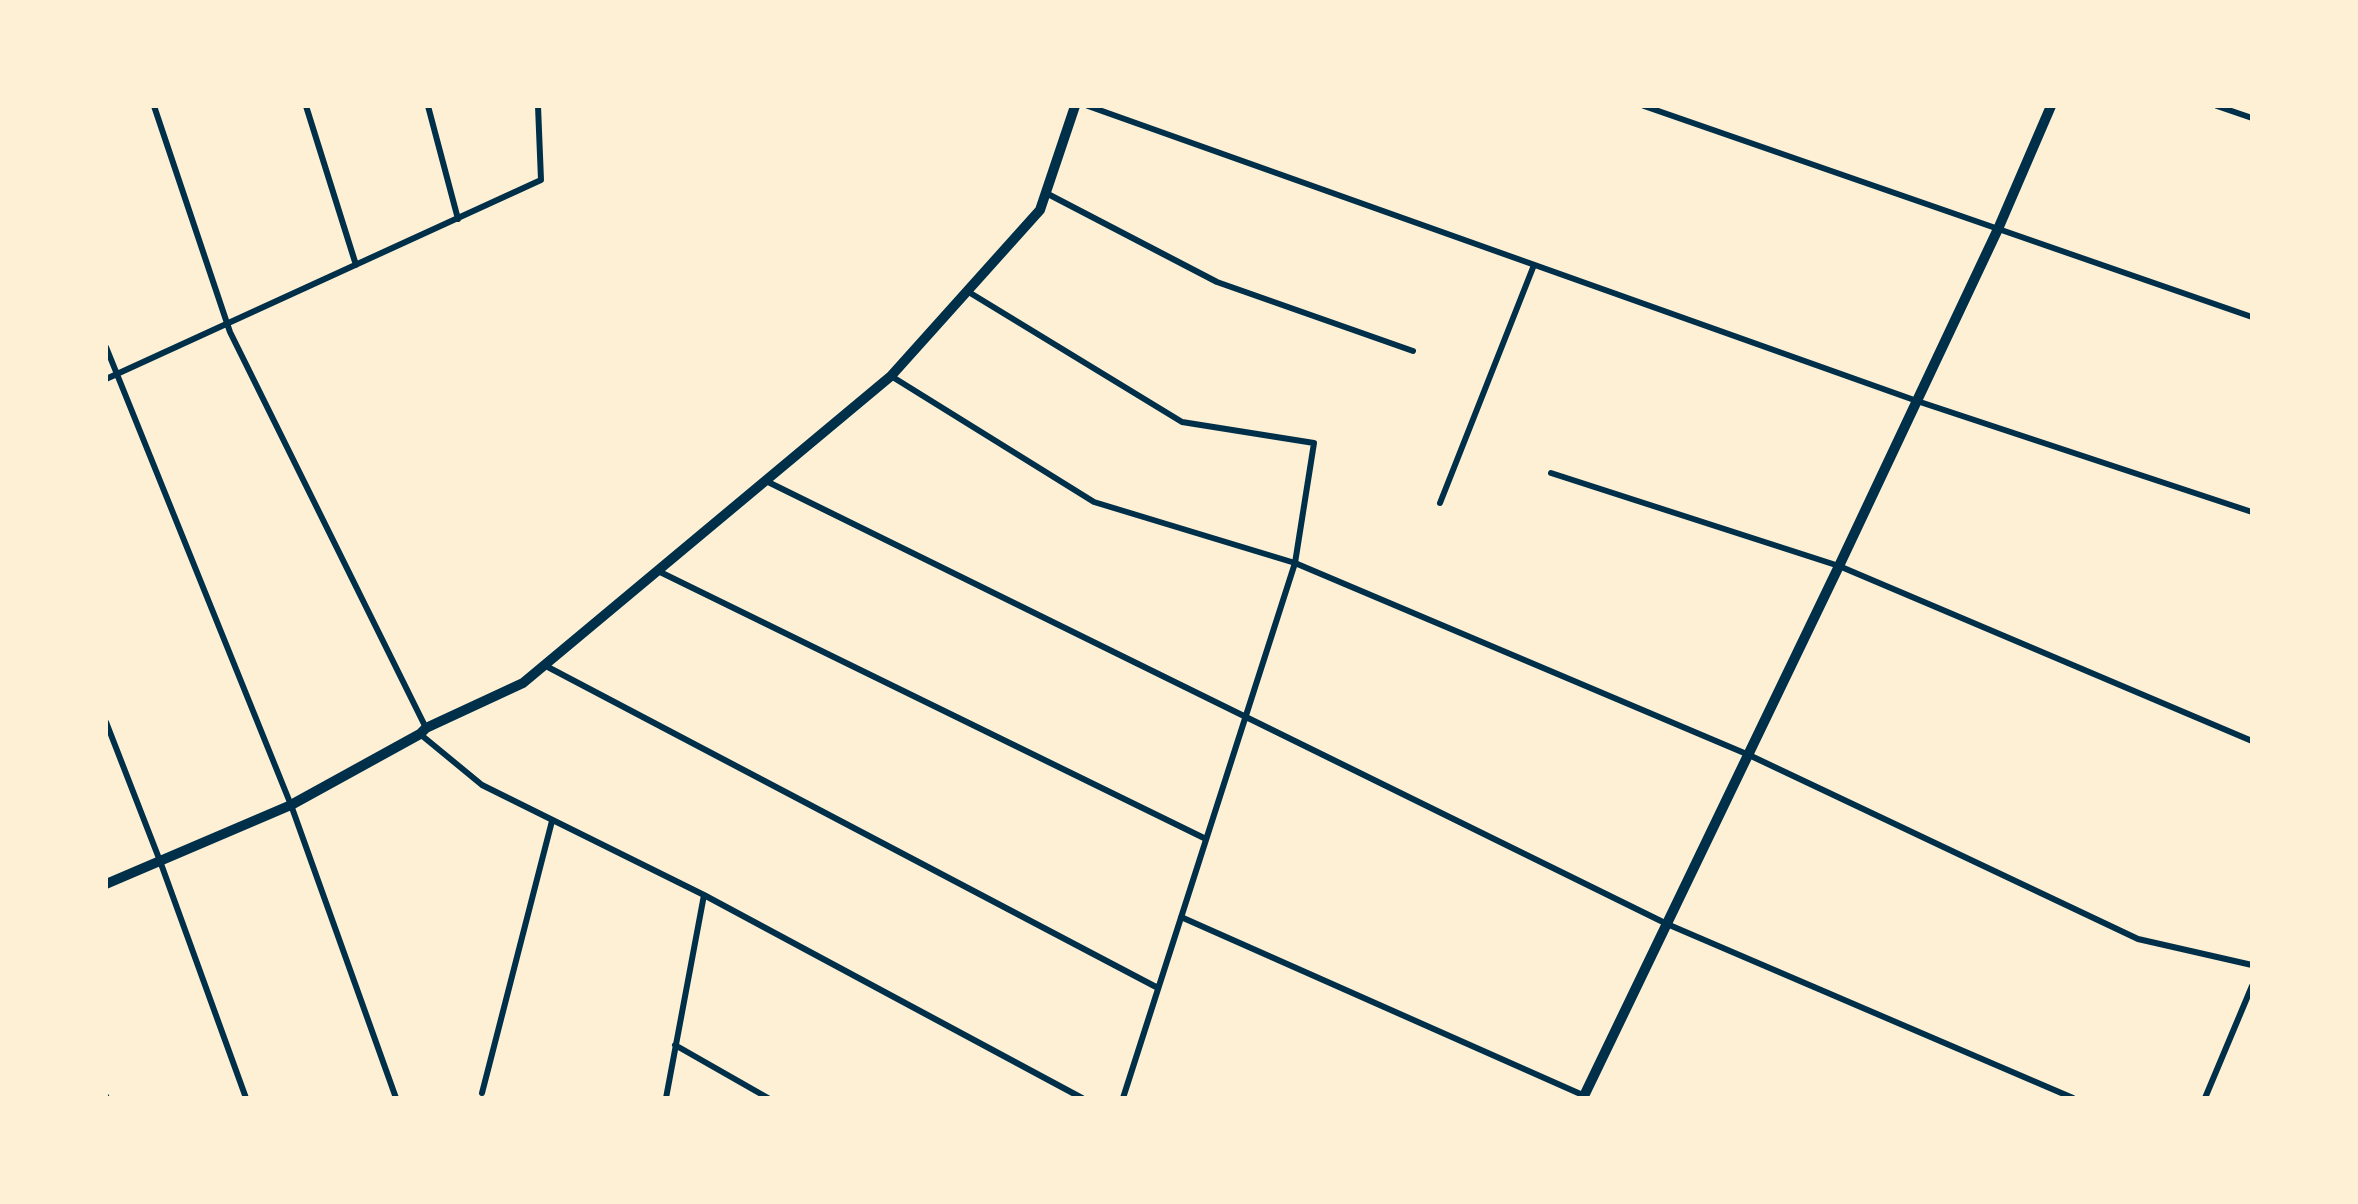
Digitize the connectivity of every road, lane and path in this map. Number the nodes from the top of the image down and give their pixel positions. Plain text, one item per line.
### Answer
1 (154, 106) edge
2 (306, 106) edge
3 (428, 106) edge
4 (538, 106) edge
5 (1075, 106) edge
6 (1088, 106) edge
7 (1644, 106) edge
8 (2051, 106) edge
9 (2217, 106) edge
10 (2252, 118) edge
11 (1046, 193) junction
12 (458, 219) junction
13 (1998, 229) junction
14 (356, 265) junction
15 (1534, 265) junction
16 (967, 291) junction
17 (2252, 317) edge
18 (227, 325) junction
19 (106, 347) edge
20 (1413, 351) dead end
21 (118, 375) junction
22 (891, 376) junction
23 (106, 379) edge
24 (1917, 401) junction
25 (1551, 473) dead end
26 (766, 481) junction
27 (1440, 503) dead end
28 (2252, 512) edge
29 (1295, 563) junction
30 (1839, 566) junction
31 (658, 571) junction
32 (544, 665) junction
33 (1245, 717) junction
34 (106, 722) edge
35 (423, 731) junction
36 (2252, 741) edge
37 (1749, 755) junction
38 (291, 805) junction
39 (552, 821) junction
40 (1206, 839) junction
41 (160, 861) junction
42 (106, 884) edge
43 (704, 895) junction
44 (1181, 917) junction
45 (1667, 924) junction
46 (2252, 965) edge
47 (2252, 986) edge
48 (1158, 988) junction
49 (675, 1045) junction
50 (482, 1093) dead end
51 (1585, 1097) edge
52 (2070, 1097) edge
53 (246, 1098) edge
54 (396, 1098) edge
55 (666, 1098) edge
56 (768, 1098) edge
57 (1082, 1098) edge
58 (1123, 1098) edge
59 (2205, 1098) edge

1 - 18 street
2 - 14 street
3 - 12 street
4 - 12 street
5 - 11 street
6 - 15 street
7 - 13 street
8 - 13 street
9 - 10 street
11 - 16 street
11 - 20 street
12 - 14 street
13 - 17 street
13 - 24 street
14 - 18 street
15 - 24 street
15 - 27 street
16 - 22 street
16 - 29 street
18 - 21 street
18 - 35 street
19 - 21 street
21 - 23 street
21 - 38 street
22 - 26 street
22 - 29 street
24 - 28 street
24 - 30 street
25 - 30 street
26 - 31 street
26 - 33 street
29 - 33 street
29 - 37 street
30 - 36 street
30 - 37 street
31 - 32 street
31 - 40 street
32 - 35 street
32 - 48 street
33 - 40 street
33 - 45 street
34 - 41 street
35 - 38 street
35 - 39 street
37 - 45 street
37 - 46 street
38 - 41 street
38 - 54 street
39 - 43 street
39 - 50 street
40 - 44 street
41 - 42 street
41 - 53 street
43 - 49 street
43 - 57 street
44 - 48 street
44 - 51 street
45 - 51 street
45 - 52 street
47 - 59 street
48 - 58 street
49 - 55 street
49 - 56 street

